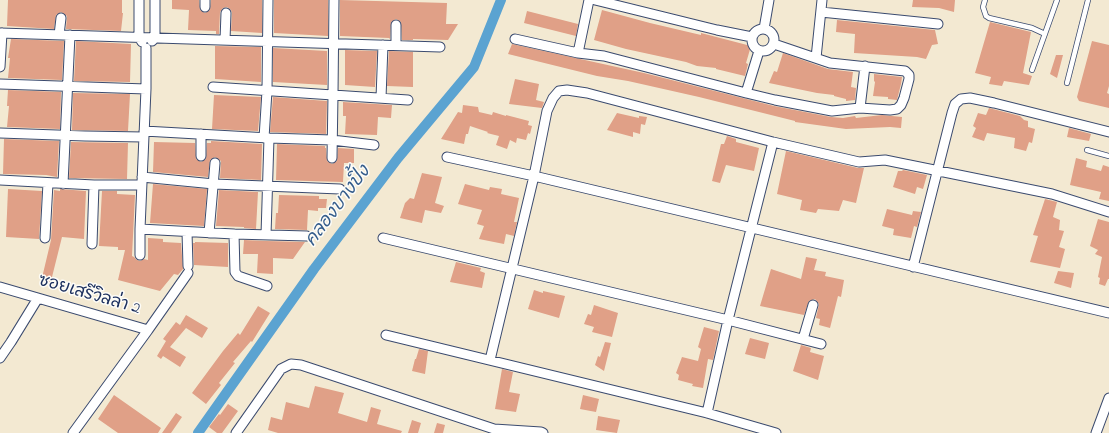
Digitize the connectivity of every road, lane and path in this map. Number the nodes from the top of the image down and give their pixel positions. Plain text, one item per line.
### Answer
1 (140, 0) edge
2 (155, 0) edge
3 (268, 0) edge
4 (334, 0) edge
5 (589, 0) edge
6 (595, 0) edge
7 (769, 0) edge
8 (822, 0) edge
9 (985, 0) edge
10 (1058, 0) edge
11 (1088, 0) edge
12 (821, 12) junction
13 (226, 13) dead end
14 (60, 18) dead end
15 (938, 24) dead end
16 (396, 25) dead end
17 (764, 29) junction
18 (1, 33) edge
19 (1045, 34) junction
20 (59, 35) junction
21 (70, 35) junction
22 (139, 37) junction
23 (752, 37) junction
24 (155, 38) junction
25 (514, 39) dead end
26 (225, 40) junction
27 (267, 41) junction
28 (334, 44) junction
29 (774, 44) junction
30 (383, 45) junction
31 (396, 45) junction
32 (440, 47) dead end
33 (146, 48) junction
34 (759, 51) junction
35 (578, 53) junction
36 (816, 58) junction
37 (865, 66) junction
38 (0, 67) edge
39 (1032, 70) dead end
40 (1067, 83) dead end
41 (0, 84) edge
42 (69, 86) junction
43 (213, 87) dead end
44 (146, 89) junction
45 (267, 91) junction
46 (746, 93) junction
47 (333, 95) junction
48 (381, 98) junction
49 (408, 100) dead end
50 (860, 108) junction
51 (1109, 132) edge
52 (0, 133) edge
53 (144, 134) junction
54 (201, 134) junction
55 (66, 136) junction
56 (267, 138) junction
57 (332, 140) junction
58 (773, 142) junction
59 (374, 145) dead end
60 (1087, 150) dead end
61 (201, 156) dead end
62 (1109, 156) edge
63 (447, 157) dead end
64 (332, 158) dead end
65 (215, 163) dead end
66 (937, 171) junction
67 (534, 176) junction
68 (0, 180) edge
69 (141, 181) junction
70 (48, 183) junction
71 (64, 184) junction
72 (214, 184) junction
73 (94, 185) junction
74 (267, 187) junction
75 (340, 189) dead end
76 (1109, 212) edge
77 (751, 228) junction
78 (140, 229) junction
79 (187, 232) junction
80 (209, 233) junction
81 (234, 234) junction
82 (266, 235) junction
83 (307, 236) dead end
84 (45, 238) dead end
85 (383, 238) dead end
86 (92, 244) dead end
87 (140, 255) dead end
88 (913, 267) junction
89 (512, 268) junction
90 (267, 286) dead end
91 (0, 287) edge
92 (38, 298) junction
93 (813, 305) dead end
94 (1109, 313) edge
95 (728, 320) junction
96 (148, 330) junction
97 (386, 335) dead end
98 (803, 339) junction
99 (821, 344) dead end
100 (0, 358) edge
101 (490, 360) junction
102 (1109, 398) edge
103 (707, 413) junction
104 (73, 433) edge
105 (236, 433) edge
106 (543, 433) edge
107 (776, 433) edge
108 (1096, 433) edge

1 - 22 street
2 - 24 street
3 - 27 street
4 - 28 street
5 - 35 street
6 - 23 street
7 - 17 street
8 - 12 street
9 - 19 lane
10 - 19 lane
11 - 40 lane
12 - 15 street
12 - 36 street
13 - 26 street
14 - 20 street
16 - 31 street
17 - 23 street
17 - 29 street
18 - 20 street
18 - 38 street
19 - 39 lane
20 - 21 street
21 - 22 street
21 - 42 street
22 - 24 street
22 - 33 street
23 - 34 street
24 - 26 street
24 - 33 street
25 - 35 street
26 - 27 street
27 - 28 street
27 - 45 street
28 - 30 street
28 - 47 street
29 - 34 street
29 - 36 street
30 - 31 street
30 - 48 street
31 - 32 street
33 - 44 street
34 - 46 street
35 - 46 street
36 - 37 street
37 - 50 street
37 - 50 street
41 - 42 street
42 - 44 street
42 - 55 street
43 - 45 street
44 - 53 street
45 - 47 street
45 - 56 street
46 - 50 street
47 - 48 street
47 - 57 street
48 - 49 street
51 - 66 street
52 - 55 street
53 - 54 street
53 - 55 street
53 - 69 street
54 - 56 street
54 - 61 street
55 - 71 street
56 - 57 street
56 - 74 street
57 - 59 street
57 - 64 street
58 - 66 street
58 - 67 street
58 - 77 street
60 - 62 lane
63 - 67 street
65 - 72 street
66 - 76 street
66 - 88 street
67 - 77 street
67 - 89 street
68 - 70 street
69 - 72 street
69 - 73 street
69 - 78 street
70 - 71 street
70 - 84 street
71 - 73 street
72 - 74 street
72 - 80 street
73 - 86 street
74 - 75 street
74 - 82 street
77 - 88 street
77 - 95 street
78 - 79 street
78 - 87 street
79 - 80 street
79 - 96 street, ซอยเสรีวิลล่า 2
80 - 81 street
81 - 82 street
81 - 90 street
82 - 83 street
85 - 89 street
88 - 94 street
89 - 95 street
89 - 101 street
91 - 92 street, ซอยเสรีวิลล่า 2
92 - 96 street, ซอยเสรีวิลล่า 2
92 - 100 street
93 - 98 street
95 - 98 street
95 - 103 street
96 - 104 street
97 - 101 street
98 - 99 street
101 - 103 street
102 - 108 street
103 - 107 street
105 - 106 street

